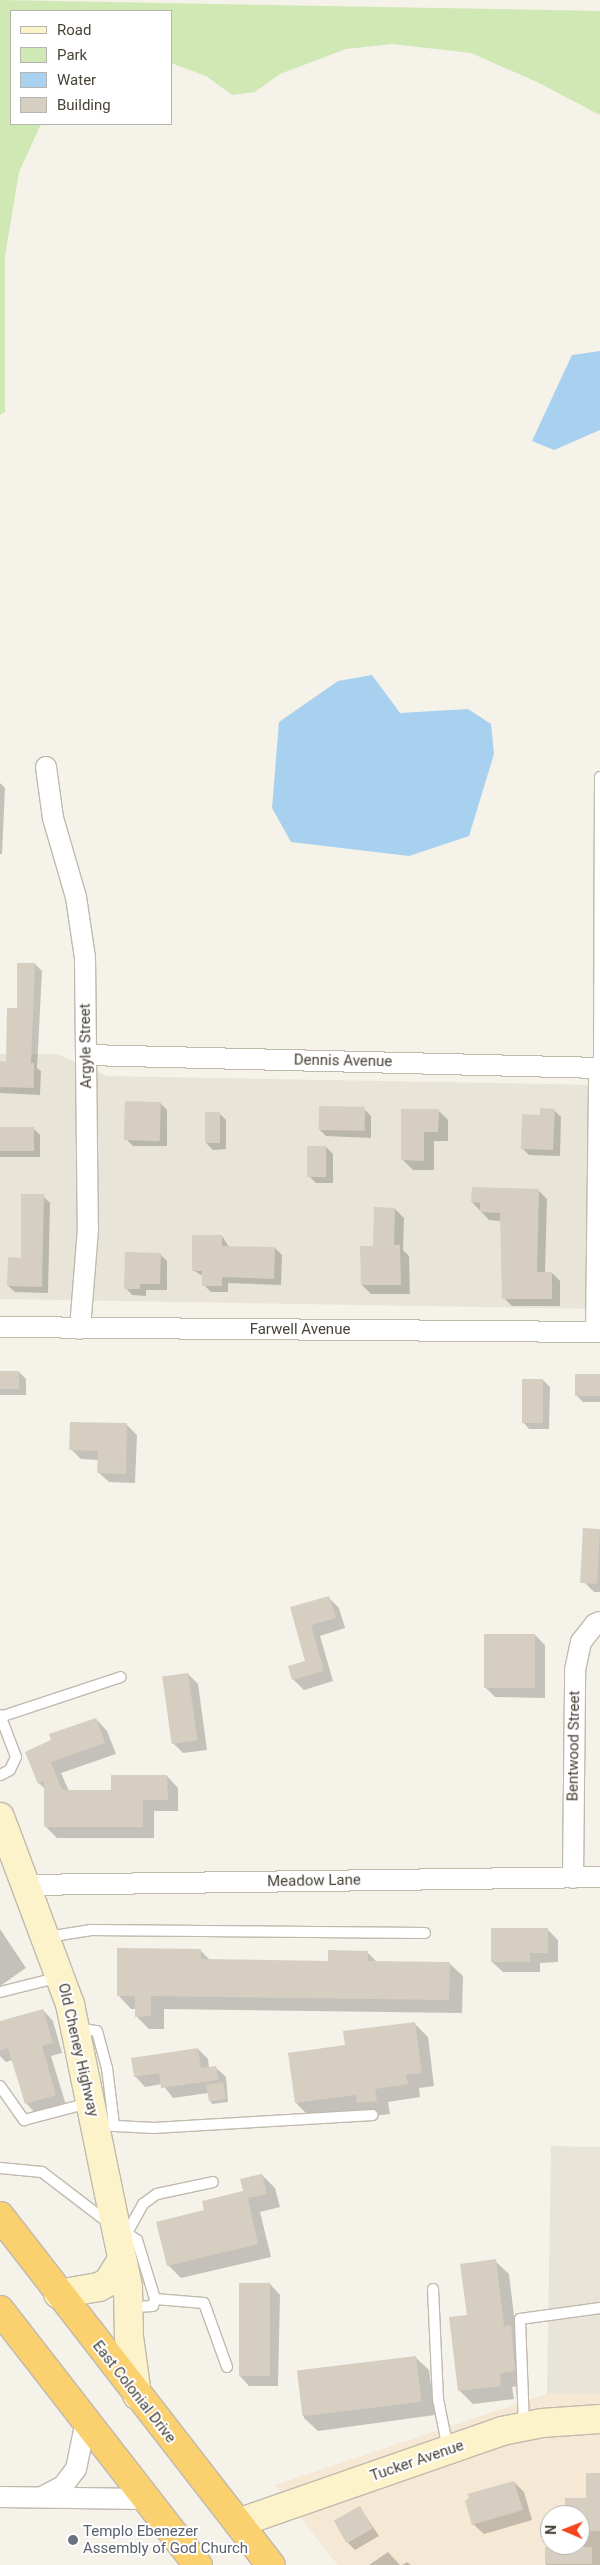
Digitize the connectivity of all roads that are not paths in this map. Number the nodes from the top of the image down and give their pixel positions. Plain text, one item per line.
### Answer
1 (46, 767) dead end
2 (600, 777) edge
3 (87, 1055) junction
4 (600, 1068) edge
5 (0, 1327) edge
6 (80, 1329) junction
7 (598, 1332) edge
8 (600, 1622) edge
9 (122, 1677) dead end
10 (0, 1716) edge
11 (0, 1775) edge
12 (0, 1817) edge
13 (600, 1877) edge
14 (573, 1878) junction
15 (27, 1885) junction
16 (425, 1933) dead end
17 (46, 1937) junction
18 (60, 1977) junction
19 (0, 1992) edge
20 (0, 2086) edge
21 (373, 2115) dead end
22 (99, 2118) junction
23 (0, 2168) edge
24 (213, 2182) dead end
25 (0, 2216) edge
26 (121, 2230) junction
27 (122, 2260) junction
28 (433, 2289) dead end
29 (58, 2294) junction
30 (155, 2299) junction
31 (130, 2307) junction
32 (600, 2308) edge
33 (0, 2310) edge
34 (227, 2367) dead end
35 (137, 2395) junction
36 (600, 2418) edge
37 (86, 2421) junction
38 (524, 2426) junction
39 (448, 2450) junction
40 (0, 2497) edge
41 (40, 2498) junction
42 (146, 2499) junction
43 (238, 2523) junction
44 (170, 2528) junction
45 (178, 2565) edge
46 (198, 2565) edge
47 (212, 2565) edge
48 (271, 2565) edge

1 - 3 street, Argyle Street
2 - 4 lane
3 - 4 street, Dennis Avenue
3 - 6 street, Argyle Street
4 - 7 street
5 - 6 street, Farwell Avenue
6 - 7 street, Farwell Avenue
8 - 14 street, Bentwood Street
9 - 10 lane
10 - 11 lane
12 - 15 street, Old Cheney Highway
13 - 14 street, Meadow Lane
14 - 15 street, Meadow Lane
15 - 17 street, Old Cheney Highway
16 - 17 lane
17 - 18 street, Old Cheney Highway
18 - 19 lane
18 - 22 street, Old Cheney Highway
20 - 22 lane
21 - 22 lane
22 - 26 street, Old Cheney Highway
23 - 26 lane
24 - 26 lane
25 - 29 highway, East Colonial Drive
26 - 27 street, Old Cheney Highway
26 - 30 lane
27 - 29 street
27 - 31 street, Old Cheney Highway
28 - 39 lane
29 - 35 highway, East Colonial Drive
30 - 31 lane
30 - 34 lane
31 - 35 street, Old Cheney Highway
32 - 38 lane
33 - 37 highway
35 - 43 highway, East Colonial Drive
36 - 38 street, Tucker Avenue
37 - 41 street
37 - 42 highway
38 - 39 street, Tucker Avenue
39 - 43 street, Tucker Avenue
40 - 41 street
41 - 42 street
42 - 44 highway
43 - 48 highway, East Colonial Drive
44 - 45 street
44 - 46 highway
44 - 47 highway

